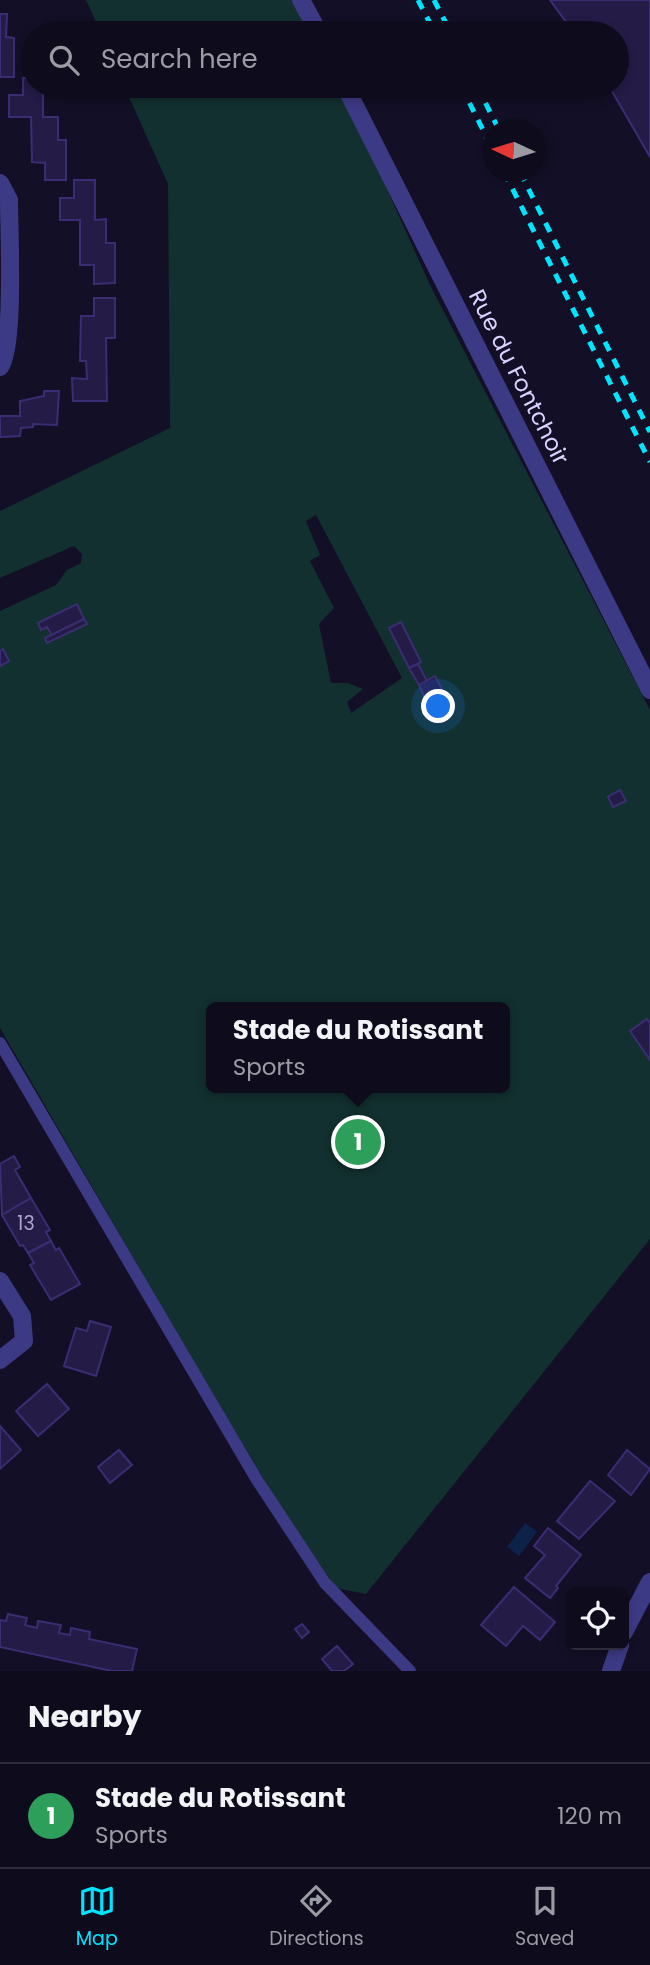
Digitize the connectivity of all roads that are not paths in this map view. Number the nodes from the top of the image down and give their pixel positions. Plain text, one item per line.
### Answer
1 (301, 0) edge
2 (312, 21) edge
3 (351, 98) edge
4 (0, 183) edge
5 (0, 367) edge
6 (650, 690) edge
7 (0, 1043) edge
8 (0, 1281) edge
9 (0, 1360) edge
10 (650, 1582) edge
11 (629, 1622) edge
12 (618, 1650) edge
13 (410, 1671) edge
14 (611, 1671) edge

1 - 2 street
3 - 6 street, Rue du Fontchoir
4 - 5 street
7 - 13 lane
8 - 9 street
10 - 11 street
12 - 14 street

